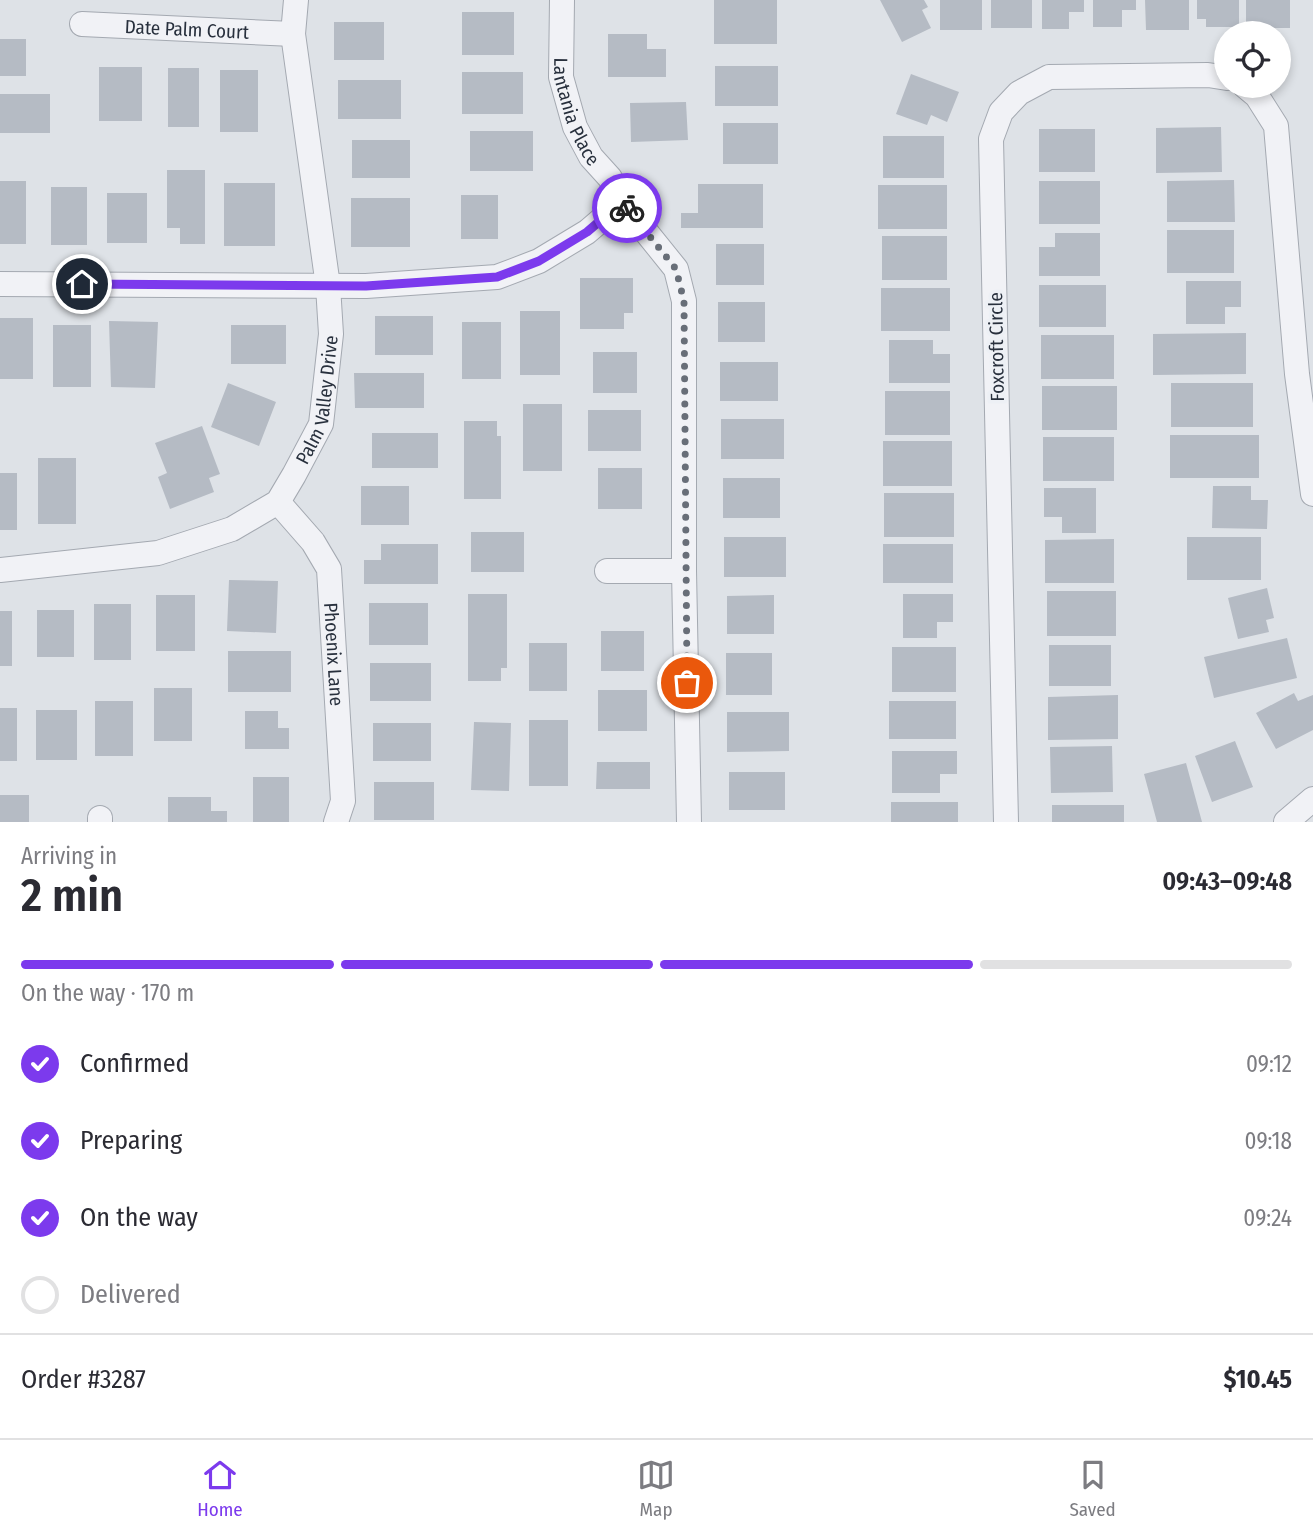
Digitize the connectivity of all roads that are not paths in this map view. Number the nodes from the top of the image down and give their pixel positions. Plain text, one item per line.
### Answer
1 (296, 0) edge
2 (562, 0) edge
3 (82, 24) dead end
4 (293, 34) junction
5 (1214, 76) edge
6 (1258, 98) edge
7 (622, 202) junction
8 (0, 284) edge
9 (328, 286) junction
10 (1313, 494) edge
11 (278, 502) junction
12 (0, 570) edge
13 (607, 571) dead end
14 (684, 571) junction
15 (1313, 799) edge
16 (336, 822) edge
17 (690, 822) edge
18 (1006, 822) edge
19 (1286, 822) edge

1 - 4 street, Palm Valley Drive
2 - 7 street, Lantania Place
3 - 4 street, Date Palm Court
4 - 9 street, Palm Valley Drive
5 - 18 street, Foxcroft Circle
6 - 10 street
7 - 9 street
7 - 14 street, Lantania Place
8 - 9 street
9 - 11 street, Palm Valley Drive
11 - 12 street
11 - 16 street, Phoenix Lane
13 - 14 street
14 - 17 street, Lantania Place
15 - 19 street

